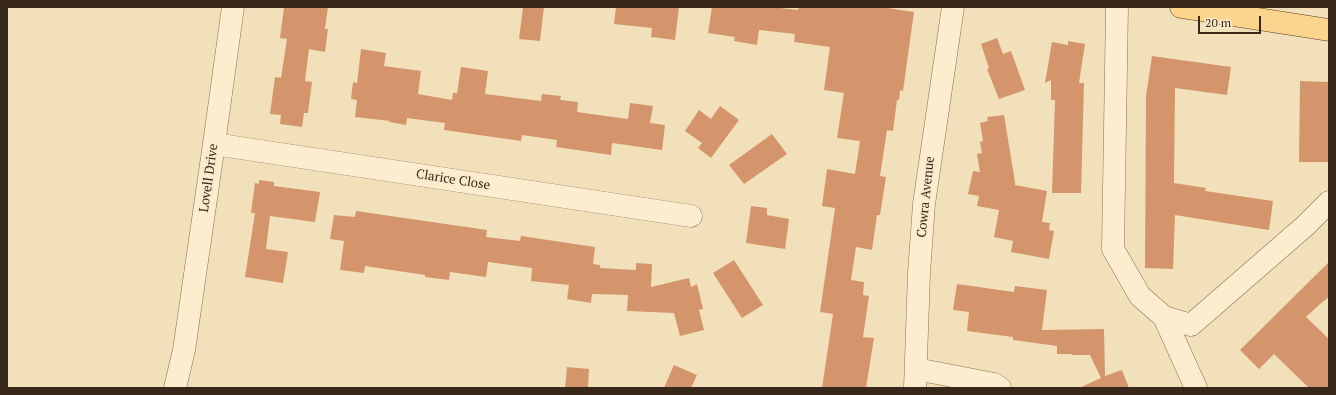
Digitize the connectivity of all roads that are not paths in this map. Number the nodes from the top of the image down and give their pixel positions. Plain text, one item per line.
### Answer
1 (233, 7) edge
2 (953, 7) edge
3 (1117, 7) edge
4 (1181, 7) edge
5 (1329, 30) edge
6 (214, 144) junction
7 (1329, 202) edge
8 (691, 216) dead end
9 (1164, 317) junction
10 (184, 350) junction
11 (915, 378) edge
12 (174, 388) edge
13 (188, 388) edge
14 (1000, 388) edge
15 (1196, 388) edge

1 - 6 street, Lovell Drive
2 - 11 street, Cowra Avenue
3 - 9 street
4 - 5 main road
6 - 8 street, Clarice Close
6 - 10 street, Lovell Drive
7 - 9 street
9 - 15 street
10 - 12 street, Lovell Drive
10 - 13 street, Lovell Drive
11 - 14 street

